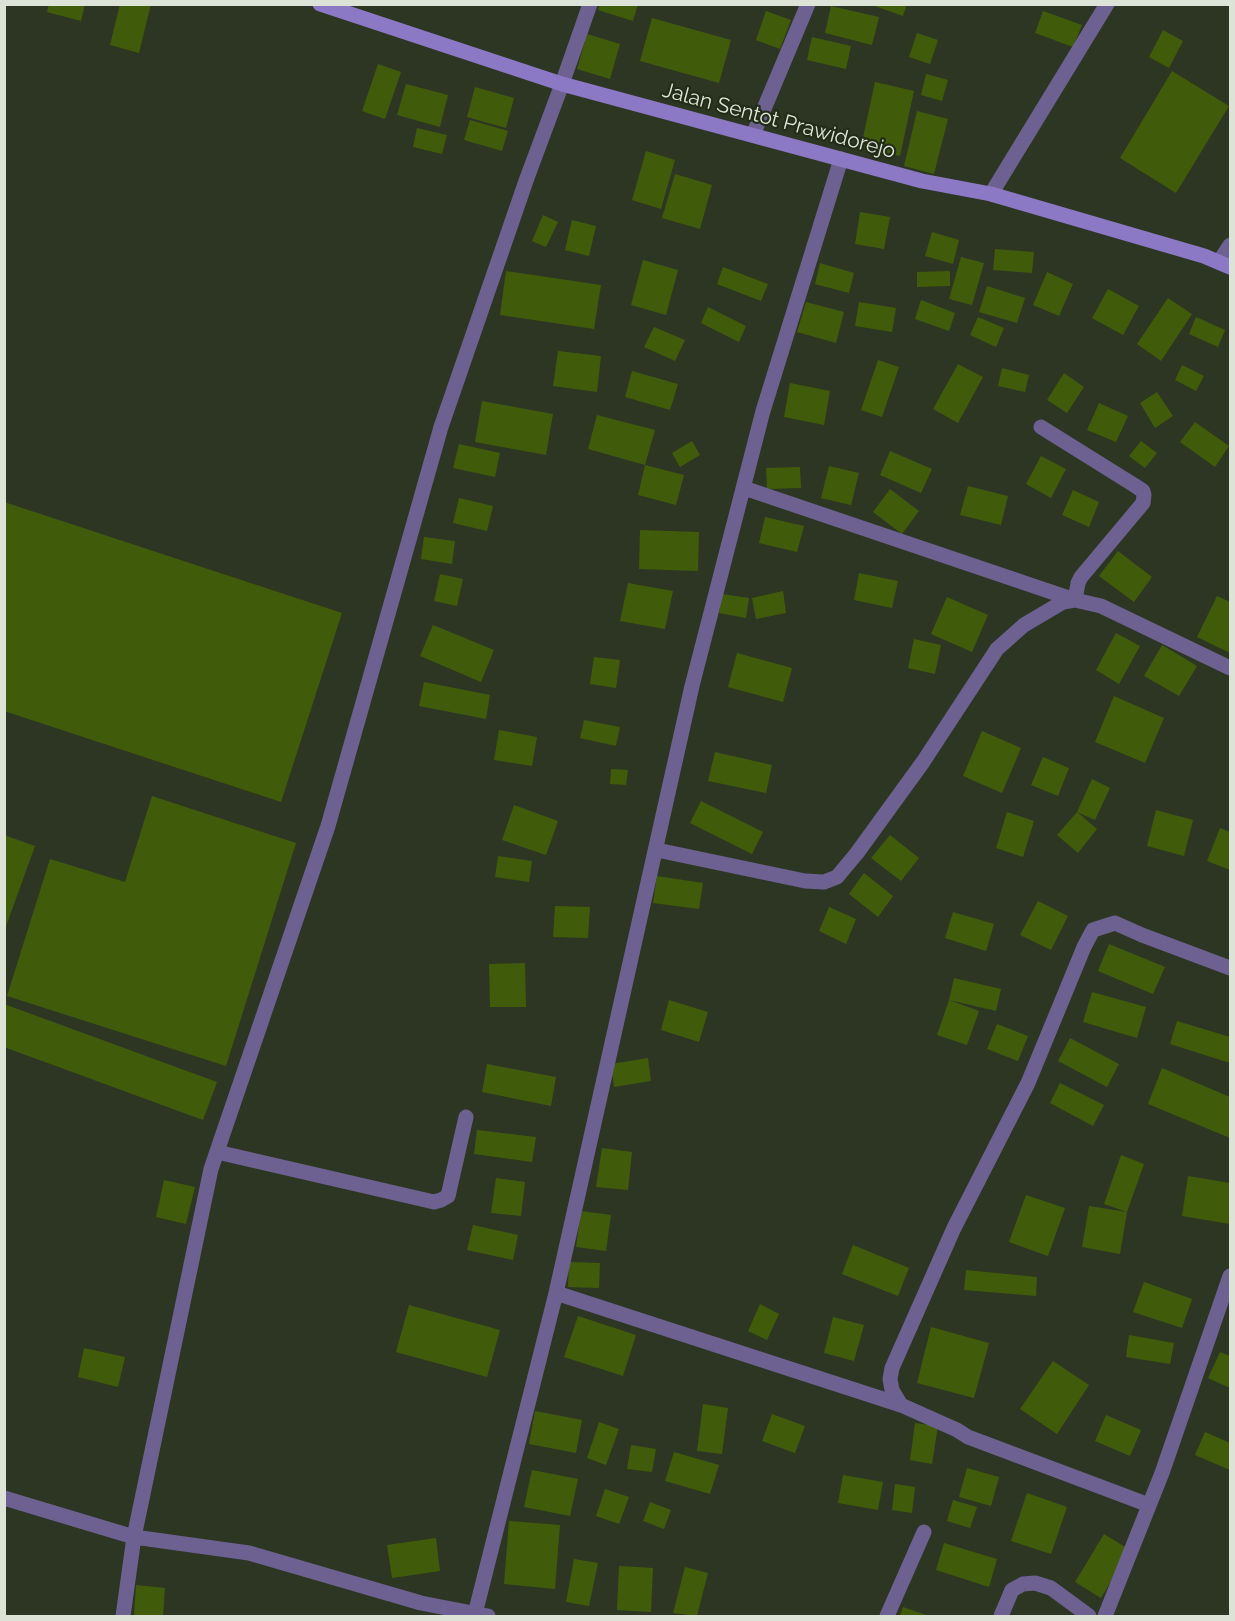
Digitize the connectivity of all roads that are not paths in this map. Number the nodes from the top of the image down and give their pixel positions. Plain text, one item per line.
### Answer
1 (320, 4) edge
2 (590, 4) edge
3 (808, 4) edge
4 (1107, 4) edge
5 (562, 84) junction
6 (753, 135) junction
7 (841, 159) junction
8 (991, 194) junction
9 (1230, 245) edge
10 (1225, 265) edge
11 (1041, 427) dead end
12 (744, 488) junction
13 (1075, 600) junction
14 (1230, 668) edge
15 (657, 850) junction
16 (1230, 968) edge
17 (466, 1117) dead end
18 (217, 1152) junction
19 (1230, 1276) edge
20 (555, 1293) junction
21 (901, 1405) junction
22 (4, 1498) edge
23 (1149, 1505) junction
24 (924, 1532) dead end
25 (134, 1538) junction
26 (482, 1615) edge
27 (123, 1617) edge
28 (886, 1617) edge
29 (1001, 1617) edge
30 (1089, 1617) edge
31 (1106, 1617) edge

1 - 5 main road, Jalan Sentot Prawidorejo
2 - 5 street
3 - 6 street
4 - 8 street
5 - 6 main road, Jalan Sentot Prawidorejo
5 - 18 street
6 - 7 main road, Jalan Sentot Prawidorejo
7 - 8 main road, Jalan Sentot Prawidorejo
7 - 12 street
8 - 10 main road, Jalan Sentot Prawidorejo
9 - 10 street
11 - 13 street
12 - 13 street
12 - 15 street
13 - 14 street
13 - 15 street
15 - 20 street
16 - 21 street
17 - 18 street
18 - 25 street
19 - 23 street
20 - 21 street
20 - 26 street
21 - 23 street
22 - 25 street
23 - 31 street
24 - 28 street
25 - 26 street
25 - 27 street
29 - 30 street

